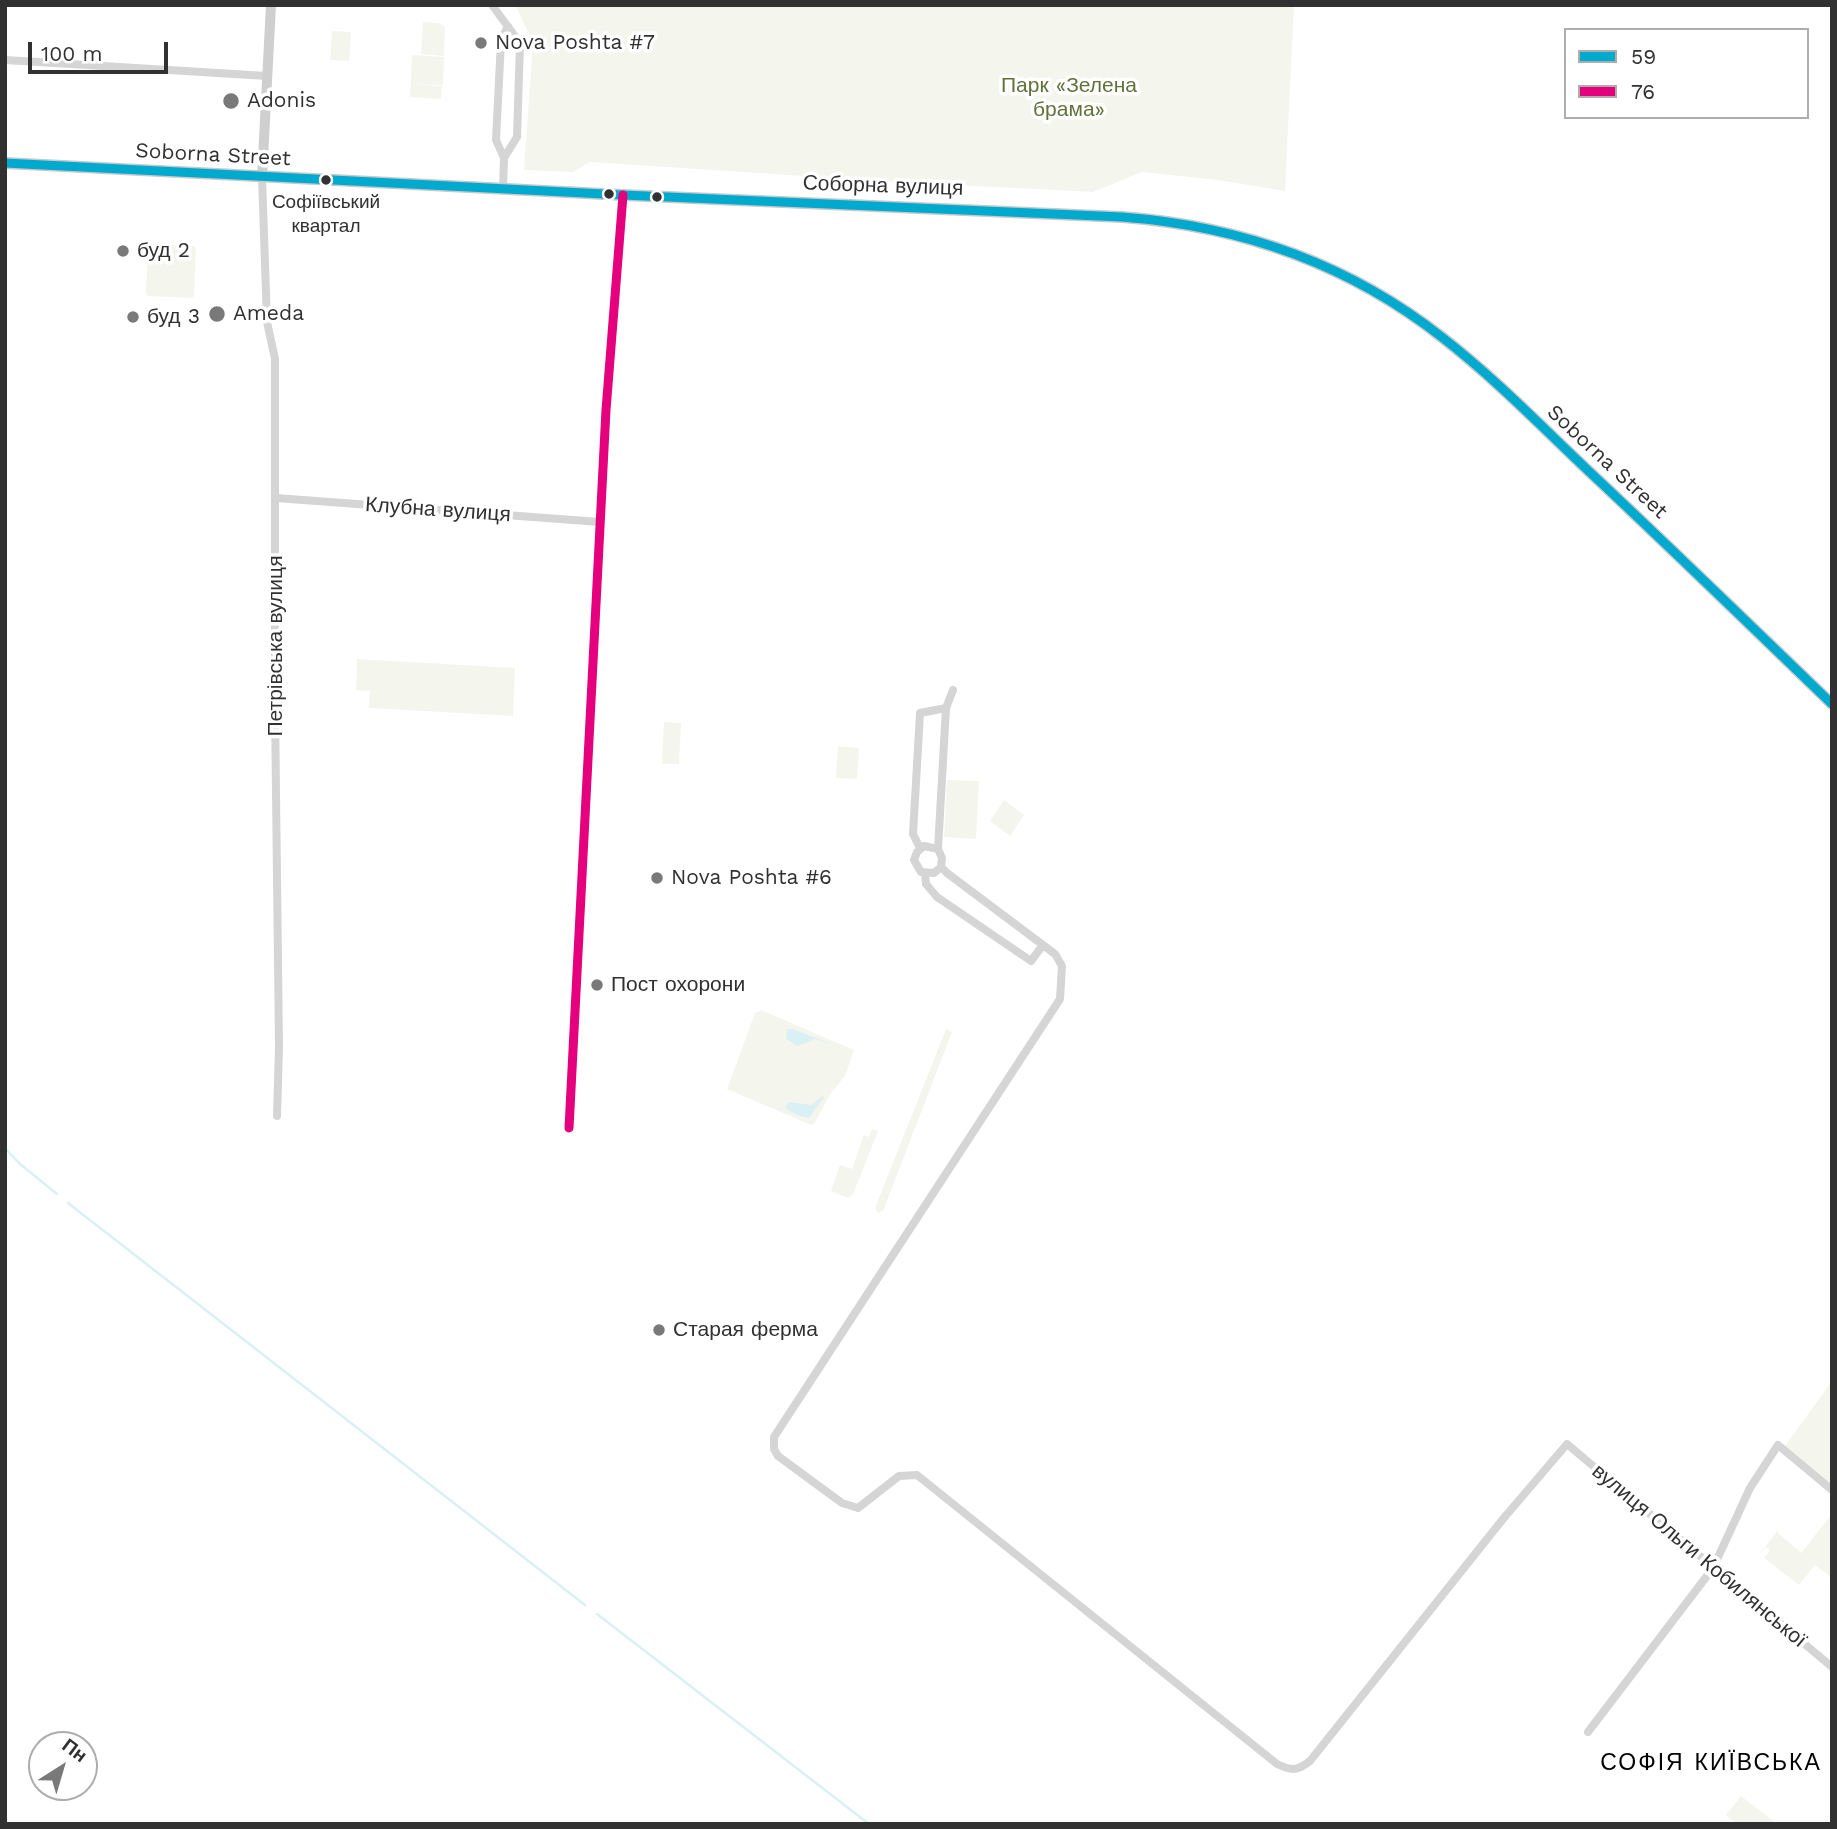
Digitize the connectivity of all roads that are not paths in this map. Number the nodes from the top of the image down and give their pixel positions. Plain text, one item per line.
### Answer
1 (271, 5) edge
2 (492, 5) edge
3 (508, 26) junction
4 (5, 60) edge
5 (267, 76) junction
6 (504, 158) junction
7 (5, 163) edge
8 (262, 177) junction
9 (503, 189) junction
10 (623, 195) junction
11 (276, 498) junction
12 (600, 522) junction
13 (953, 691) dead end
14 (1832, 704) edge
15 (946, 708) junction
16 (920, 848) junction
17 (937, 849) junction
18 (941, 867) junction
19 (925, 874) junction
20 (1043, 945) junction
21 (277, 1116) dead end
22 (569, 1128) dead end
23 (1832, 1490) edge
24 (1713, 1568) junction
25 (1832, 1667) edge
26 (1588, 1732) dead end

1 - 5 main road
2 - 3 street
3 - 6 street
3 - 6 street
4 - 5 street
5 - 8 main road
6 - 9 street
7 - 8 main road, Soborna Street
8 - 9 main road, Soborna Street
8 - 11 street, Петрівська вулиця
9 - 10 main road
10 - 12 street
10 - 14 main road, Soborna Street
11 - 12 street, Клубна вулиця
11 - 21 street, Петрівська вулиця
12 - 22 street
13 - 15 street
15 - 16 street
15 - 17 street
16 - 17 street
16 - 19 street
17 - 18 street
18 - 19 street
18 - 20 street
19 - 20 street
20 - 24 street, вулиця Ольги Кобилянської
23 - 24 street
24 - 25 street, вулиця Ольги Кобилянської
24 - 26 street

